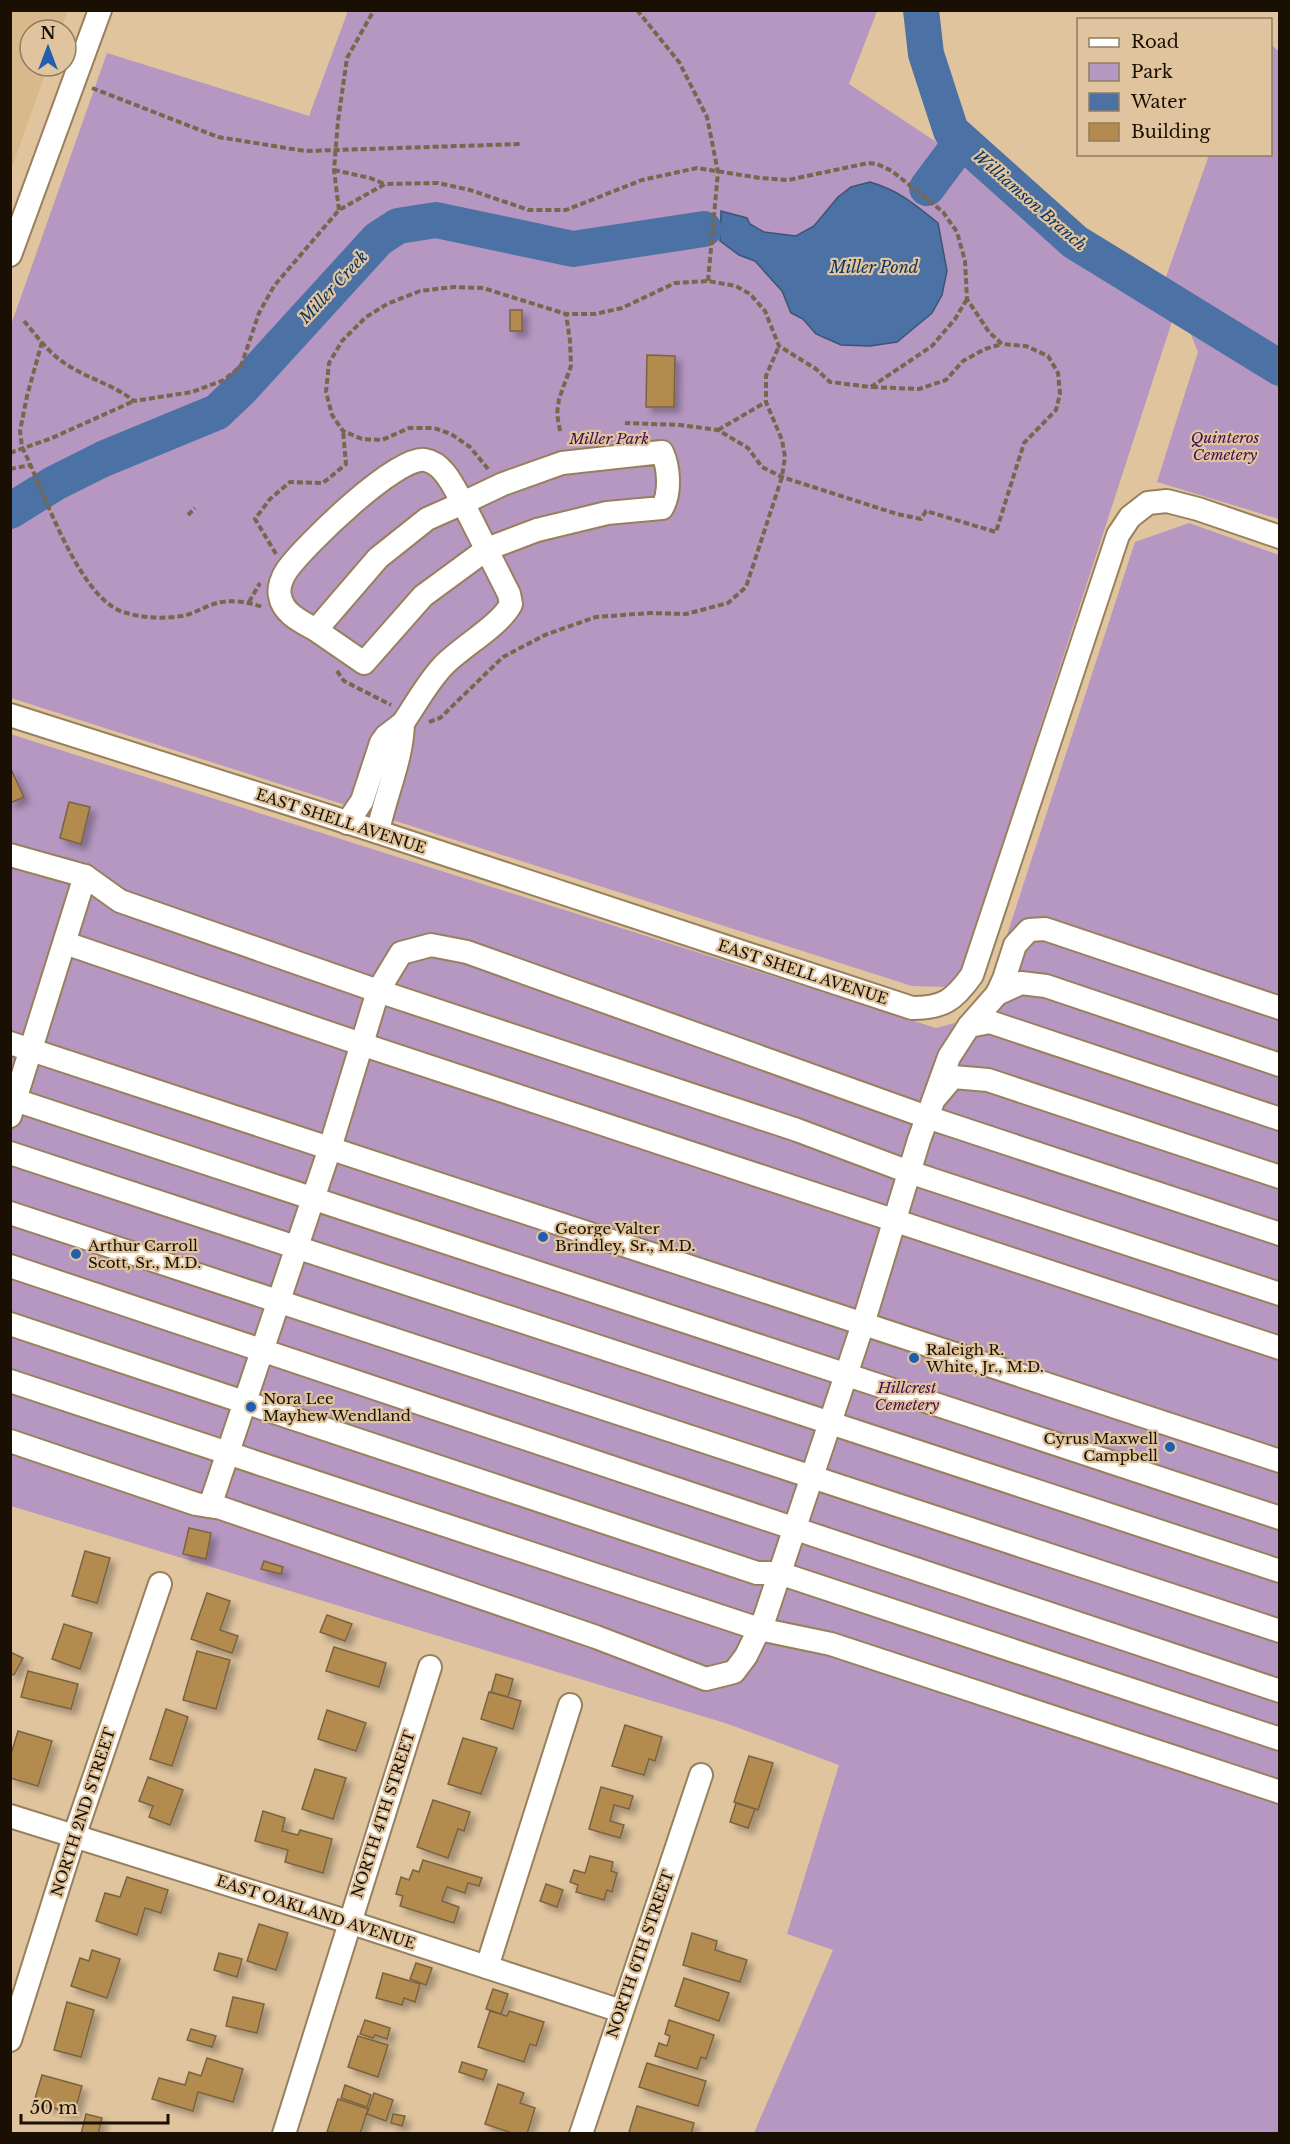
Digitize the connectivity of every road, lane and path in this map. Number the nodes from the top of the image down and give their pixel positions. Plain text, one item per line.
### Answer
1 (99, 10) edge
2 (374, 10) edge
3 (637, 10) edge
4 (75, 81) junction
5 (521, 144) dead end
6 (336, 150) junction
7 (334, 170) junction
8 (718, 172) junction
9 (385, 184) junction
10 (339, 210) junction
11 (10, 255) edge
12 (708, 280) junction
13 (967, 300) junction
14 (566, 314) junction
15 (24, 321) dead end
16 (42, 342) junction
17 (1002, 344) junction
18 (779, 346) junction
19 (871, 387) junction
20 (134, 401) junction
21 (766, 402) junction
22 (625, 423) dead end
23 (718, 430) junction
24 (343, 431) junction
25 (560, 431) dead end
26 (22, 447) junction
27 (10, 453) edge
28 (31, 466) junction
29 (10, 469) edge
30 (782, 477) junction
31 (502, 484) junction
32 (464, 503) junction
33 (195, 508) dead end
34 (188, 515) dead end
35 (1280, 537) edge
36 (487, 549) junction
37 (277, 556) dead end
38 (264, 577) dead end
39 (249, 602) junction
40 (266, 609) dead end
41 (316, 630) junction
42 (331, 661) dead end
43 (10, 715) edge
44 (405, 719) junction
45 (347, 823) junction
46 (378, 832) junction
47 (10, 855) edge
48 (85, 876) junction
49 (65, 943) junction
50 (378, 991) junction
51 (997, 994) junction
52 (1280, 1008) edge
53 (969, 1026) junction
54 (361, 1044) junction
55 (21, 1046) edge
56 (1280, 1065) edge
57 (13, 1108) edge
58 (930, 1109) junction
59 (1280, 1119) edge
60 (330, 1148) junction
61 (10, 1153) edge
62 (909, 1172) junction
63 (1280, 1177) edge
64 (312, 1198) junction
65 (10, 1213) edge
66 (895, 1219) junction
67 (1280, 1234) edge
68 (296, 1247) junction
69 (10, 1266) edge
70 (1280, 1294) edge
71 (278, 1301) junction
72 (10, 1324) edge
73 (862, 1324) junction
74 (1280, 1348) edge
75 (262, 1350) junction
76 (845, 1375) junction
77 (10, 1381) edge
78 (245, 1401) junction
79 (829, 1423) junction
80 (10, 1441) edge
81 (228, 1452) junction
82 (1280, 1461) edge
83 (811, 1477) junction
84 (210, 1506) junction
85 (1280, 1518) edge
86 (794, 1529) junction
87 (1280, 1572) edge
88 (779, 1573) junction
89 (160, 1584) dead end
90 (759, 1629) junction
91 (1280, 1631) edge
92 (430, 1667) dead end
93 (1280, 1691) edge
94 (570, 1705) dead end
95 (1280, 1739) edge
96 (700, 1775) dead end
97 (1280, 1792) edge
98 (10, 1816) edge
99 (75, 1834) junction
100 (349, 1922) junction
101 (487, 1967) junction
102 (621, 2011) junction
103 (10, 2040) edge
104 (284, 2133) edge
105 (581, 2133) edge

1 - 4 street
2 - 6 path
3 - 8 path
4 - 6 path
4 - 11 street
5 - 6 path
6 - 7 path
7 - 9 path
7 - 10 path
8 - 9 path
8 - 12 path
8 - 13 path
9 - 10 path
10 - 20 path
12 - 14 path
12 - 18 path
13 - 17 path
13 - 19 path
14 - 24 path
14 - 25 path
15 - 16 path
16 - 20 path
16 - 26 path
17 - 19 path
17 - 30 path
18 - 19 path
18 - 21 path
20 - 26 path
21 - 23 path
21 - 30 path
22 - 23 path
23 - 30 path
24 - 31 path
24 - 37 path
26 - 27 path
26 - 28 path
28 - 29 path
28 - 39 path
30 - 44 path
31 - 32 street
31 - 36 street
32 - 36 street
32 - 41 street
32 - 41 street
33 - 34 path
35 - 46 street, EAST SHELL AVENUE
36 - 41 street
36 - 44 street
38 - 39 path
39 - 40 path
42 - 44 path
43 - 45 street, EAST SHELL AVENUE
44 - 45 street
44 - 46 street
45 - 46 street, EAST SHELL AVENUE
47 - 48 street
48 - 49 street
48 - 50 street
49 - 54 street
49 - 55 street
50 - 54 street
50 - 58 street
50 - 62 street
51 - 52 street
51 - 53 street
51 - 56 street
53 - 58 street
53 - 59 street
54 - 60 street
54 - 66 street
55 - 57 street
55 - 60 street
57 - 64 street
58 - 62 street
58 - 63 street
58 - 67 street
60 - 64 street
60 - 73 street
61 - 68 street
62 - 66 street
62 - 70 street
64 - 68 street
64 - 76 street
65 - 71 street
66 - 73 street
66 - 74 street
68 - 71 street
68 - 79 street
69 - 75 street
71 - 75 street
71 - 83 street
72 - 78 street
73 - 76 street
73 - 82 street
75 - 78 street
75 - 86 street
76 - 79 street
76 - 85 street
77 - 81 street
78 - 81 street
78 - 88 street
79 - 83 street
79 - 87 street
80 - 84 street
81 - 84 street
81 - 90 street
83 - 86 street
83 - 91 street
84 - 90 street
86 - 88 street
86 - 93 street
88 - 90 street
88 - 95 street
89 - 99 street, NORTH 2ND STREET
90 - 97 street
92 - 100 street, NORTH 4TH STREET
94 - 101 street
96 - 102 street, NORTH 6TH STREET
98 - 99 street, EAST OAKLAND AVENUE
99 - 100 street, EAST OAKLAND AVENUE
99 - 103 street, NORTH 2ND STREET
100 - 101 street, EAST OAKLAND AVENUE
100 - 104 street, NORTH 4TH STREET
101 - 102 street, EAST OAKLAND AVENUE
102 - 105 street, NORTH 6TH STREET

